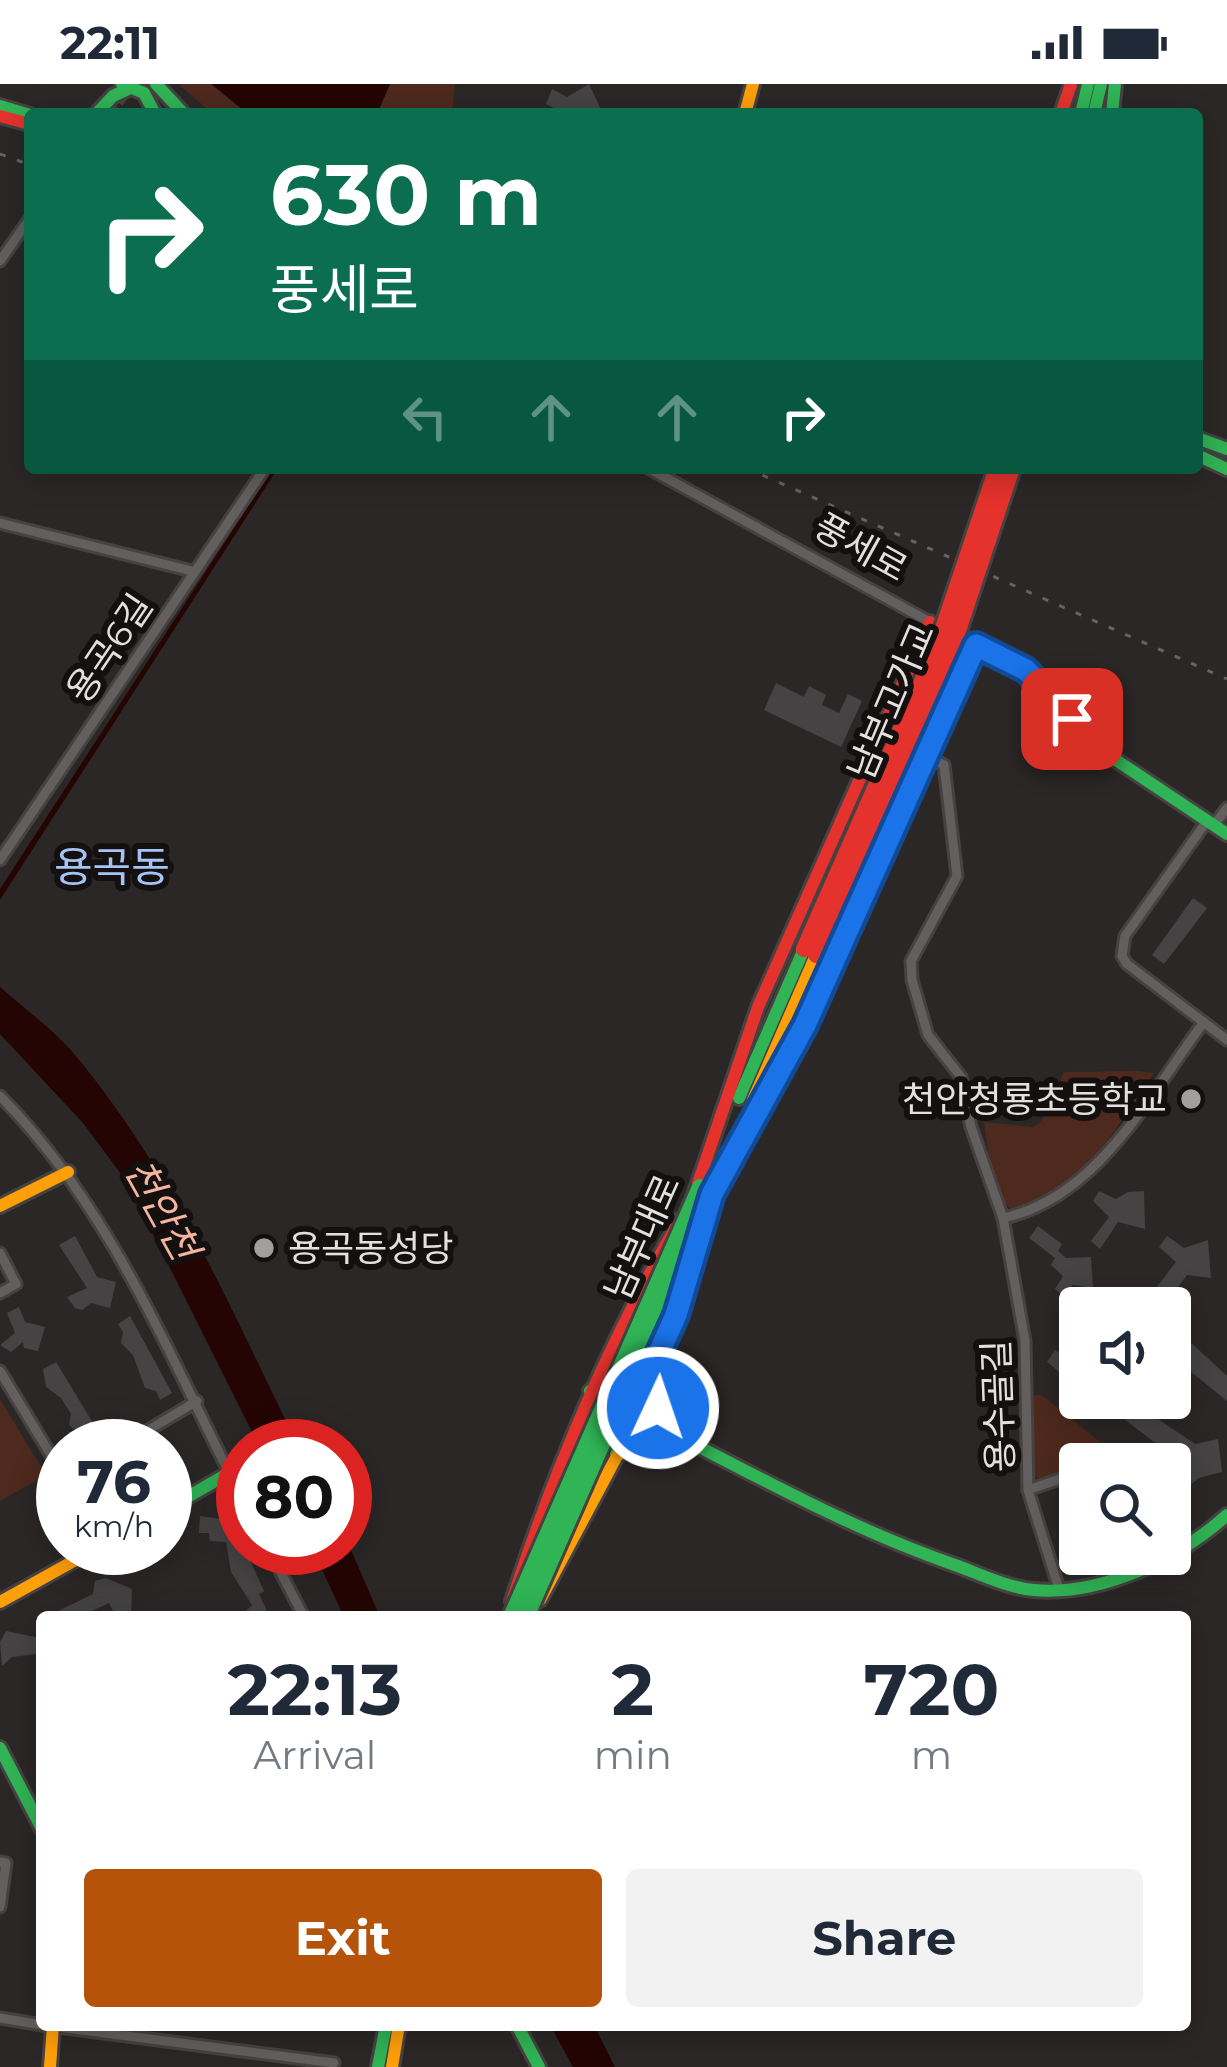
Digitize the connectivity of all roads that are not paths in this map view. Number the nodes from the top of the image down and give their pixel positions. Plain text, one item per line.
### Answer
1 (114, 94) edge
2 (152, 95) edge
3 (24, 227) edge
4 (24, 236) edge
5 (0, 261) edge
6 (0, 270) edge
7 (261, 474) edge
8 (659, 474) edge
9 (995, 474) edge
10 (1010, 474) edge
11 (0, 523) edge
12 (192, 571) junction
13 (930, 622) junction
14 (976, 645) junction
15 (881, 732) junction
16 (926, 755) junction
17 (1227, 808) edge
18 (1216, 827) edge
19 (0, 860) edge
20 (810, 952) junction
21 (1204, 1022) junction
22 (1227, 1040) edge
23 (0, 1096) edge
24 (68, 1172) junction
25 (706, 1190) junction
26 (0, 1206) edge
27 (1003, 1218) junction
28 (0, 1253) edge
29 (0, 1293) edge
30 (0, 1370) edge
31 (651, 1370) junction
32 (590, 1390) junction
33 (196, 1401) junction
34 (634, 1411) junction
35 (166, 1419) edge
36 (36, 1430) edge
37 (676, 1435) junction
38 (216, 1443) edge
39 (602, 1478) junction
40 (1059, 1479) edge
41 (1028, 1490) junction
42 (1227, 1515) edge
43 (1191, 1544) edge
44 (48, 1575) edge
45 (282, 1575) edge
46 (1124, 1575) edge
47 (1059, 1589) junction
48 (0, 1602) edge
49 (301, 1611) edge
50 (511, 1611) edge
51 (512, 1611) edge
52 (531, 1611) edge
53 (532, 1611) edge
54 (0, 1748) edge
55 (36, 1817) edge
56 (3, 1862) edge
57 (0, 1907) edge
58 (0, 2018) edge
59 (36, 2024) edge
60 (53, 2031) edge
61 (91, 2031) edge
62 (385, 2031) edge
63 (398, 2031) edge
64 (520, 2031) edge
65 (334, 2063) dead end
66 (50, 2067) edge
67 (378, 2067) edge
68 (392, 2067) edge
69 (538, 2067) edge

1 - 2 main road
3 - 5 street
4 - 6 street
7 - 12 street, 용곡6길
8 - 13 street, 풍세로
9 - 20 main road, 남부고가교, bridge
10 - 20 main road, 남부고가교, bridge
11 - 12 street
12 - 19 street, 용곡6길
13 - 14 main road, 풍세로
13 - 15 main road
14 - 16 main road
14 - 18 main road, 풍세로
15 - 16 street
15 - 25 main road
16 - 25 main road
16 - 27 street, 용수골길
17 - 18 street
18 - 21 street
20 - 25 main road, 남부대로
21 - 22 street
21 - 27 street
23 - 24 street
24 - 26 main road
24 - 33 street
25 - 31 main road
25 - 32 main road
25 - 51 main road, 남부대로, bridge
25 - 52 main road, 남부대로, bridge
27 - 41 street, 용수골길
28 - 29 street
30 - 36 street
31 - 34 main road
31 - 37 main road
32 - 34 main road
32 - 50 main road
33 - 35 street
33 - 38 street
34 - 37 main road
34 - 39 main road
37 - 39 main road
37 - 47 main road
39 - 53 main road
40 - 41 street
41 - 47 street, 용수골길
42 - 43 main road
44 - 48 main road
45 - 49 street
46 - 47 main road
54 - 55 main road
56 - 57 street
58 - 59 street
60 - 66 main road
61 - 65 street
62 - 67 main road
63 - 68 main road
64 - 69 main road

